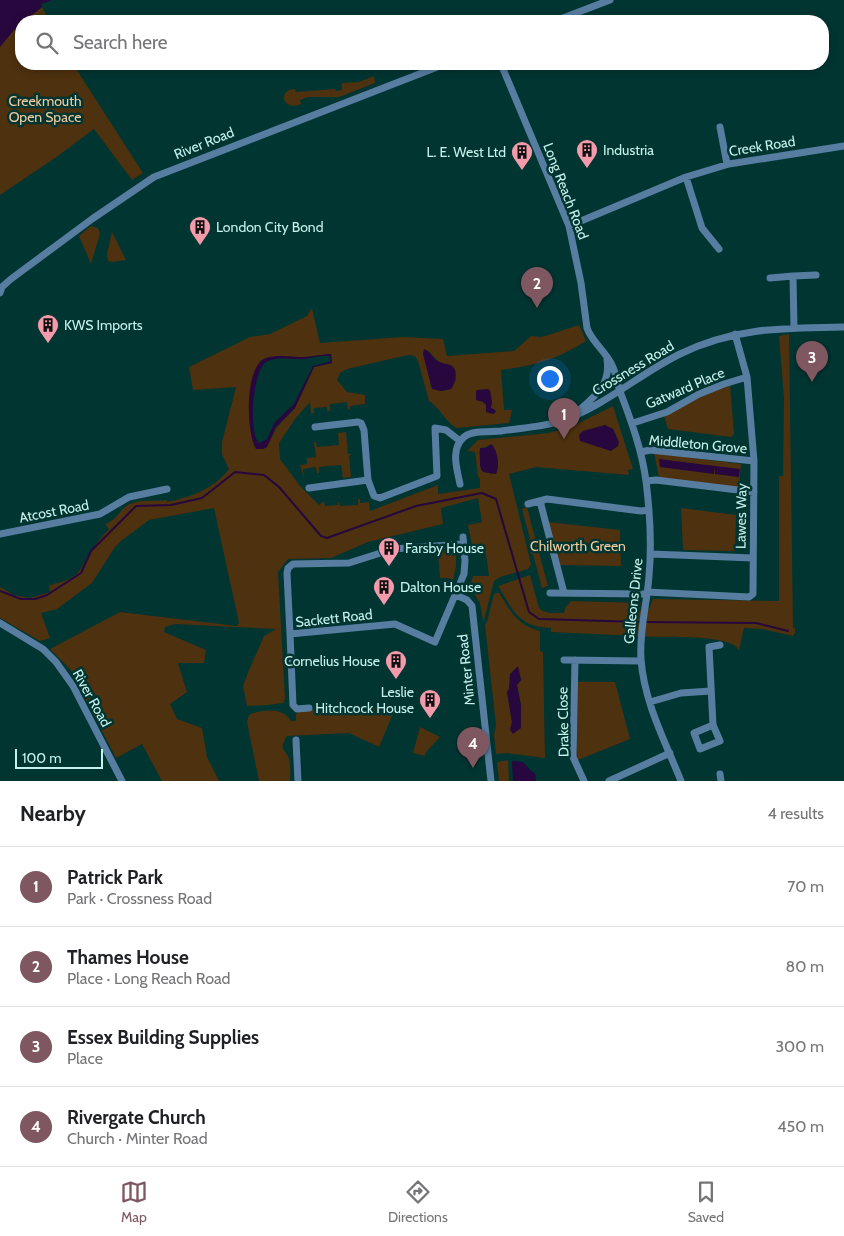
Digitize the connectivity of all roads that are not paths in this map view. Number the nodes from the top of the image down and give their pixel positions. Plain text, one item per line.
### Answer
1 (610, 0) edge
2 (570, 15) edge
3 (430, 70) edge
4 (504, 70) edge
5 (720, 127) dead end
6 (844, 146) edge
7 (727, 164) junction
8 (686, 177) junction
9 (569, 226) junction
10 (719, 249) dead end
11 (816, 275) dead end
12 (793, 276) junction
13 (770, 278) dead end
14 (0, 293) edge
15 (844, 327) edge
16 (794, 328) junction
17 (735, 334) junction
18 (607, 357) junction
19 (748, 377) junction
20 (620, 390) junction
21 (571, 417) junction
22 (633, 423) junction
23 (315, 427) dead end
24 (460, 441) junction
25 (641, 452) junction
26 (754, 461) junction
27 (368, 480) junction
28 (646, 481) junction
29 (460, 484) dead end
30 (167, 488) dead end
31 (309, 488) dead end
32 (754, 492) junction
33 (540, 501) junction
34 (528, 504) dead end
35 (650, 510) junction
36 (0, 534) edge
37 (651, 554) junction
38 (752, 558) junction
39 (550, 593) dead end
40 (564, 593) junction
41 (647, 593) junction
42 (456, 595) junction
43 (0, 623) edge
44 (290, 634) junction
45 (720, 645) dead end
46 (564, 660) dead end
47 (575, 660) junction
48 (641, 661) junction
49 (711, 691) junction
50 (650, 702) junction
51 (309, 708) dead end
52 (713, 725) dead end
53 (296, 740) dead end
54 (670, 753) junction
55 (618, 779) edge
56 (122, 781) edge
57 (298, 781) edge
58 (491, 781) edge
59 (584, 781) edge
60 (609, 781) edge
61 (681, 781) edge

1 - 2 street
3 - 14 street, River Road
4 - 9 street, Long Reach Road
5 - 7 street
6 - 7 street, Creek Road
7 - 8 street, Creek Road
8 - 9 street, Creek Road
8 - 10 street
9 - 18 street, Long Reach Road
11 - 12 street
12 - 13 street
12 - 16 street
15 - 16 street, Crossness Road
16 - 17 street, Crossness Road
17 - 19 street, Lawes Way
17 - 20 street, Crossness Road
18 - 20 street, Long Reach Road
18 - 21 street
19 - 22 street, Gatward Place
19 - 26 street, Lawes Way
20 - 21 street, Crossness Road
20 - 22 street, Galleons Drive
21 - 24 street, Crossness Road
22 - 25 street, Galleons Drive
23 - 27 street
24 - 27 street
24 - 29 street
25 - 26 street, Middleton Grove
25 - 28 street, Galleons Drive
26 - 32 street, Lawes Way
27 - 31 street
28 - 32 street
28 - 35 street, Galleons Drive
30 - 36 street, Atcost Road
32 - 38 street, Lawes Way
33 - 34 street
33 - 35 street
33 - 40 street
35 - 37 street, Galleons Drive
37 - 38 street
37 - 41 street, Galleons Drive
38 - 41 street, Lawes Way
39 - 40 street
40 - 41 street
41 - 48 street, Galleons Drive
42 - 44 street, Sackett Road
42 - 44 street
42 - 58 street, Minter Road
43 - 56 street, River Road
44 - 51 street, Sackett Road
45 - 49 street
46 - 47 street
47 - 48 street
47 - 59 street, Drake Close
48 - 50 street, Galleons Drive
49 - 50 street
49 - 52 street
50 - 54 street, Galleons Drive
53 - 57 street
54 - 55 street
54 - 61 street, Galleons Drive
55 - 60 street

